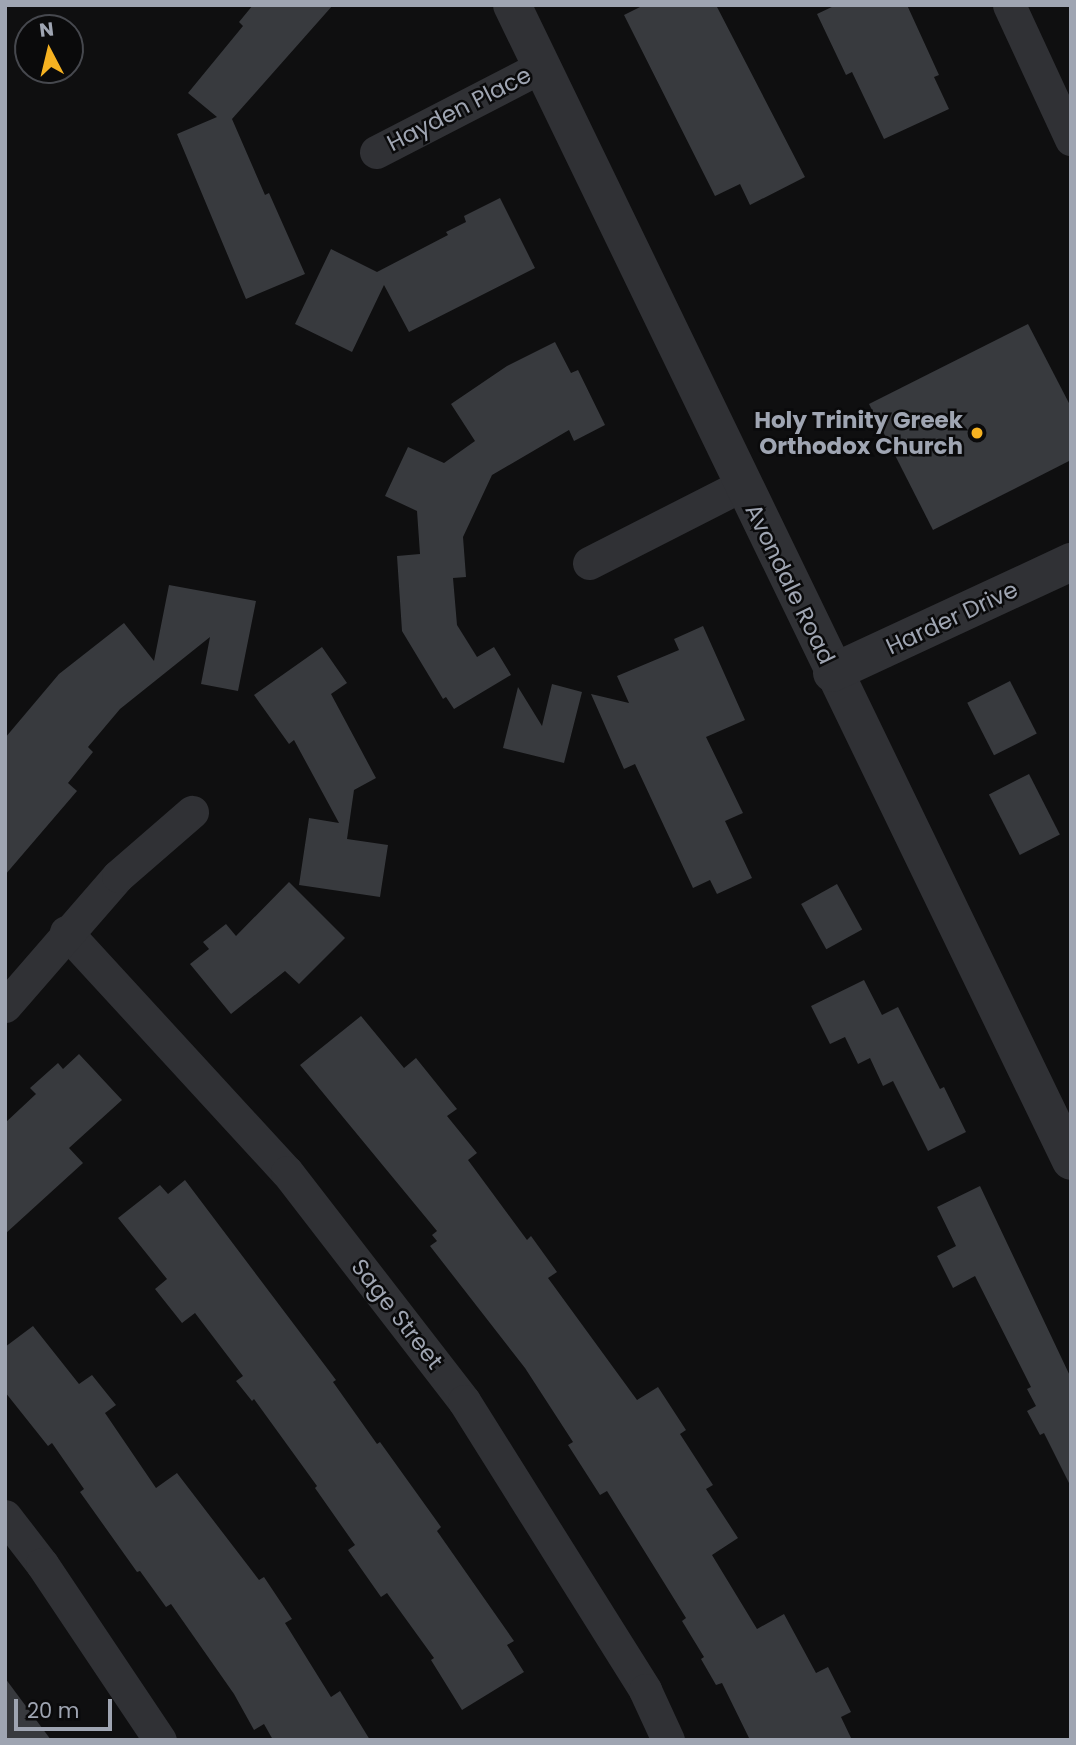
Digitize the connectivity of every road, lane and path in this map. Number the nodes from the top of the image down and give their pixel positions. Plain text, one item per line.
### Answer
1 (512, 5) edge
2 (1009, 5) edge
3 (541, 67) junction
4 (1071, 139) edge
5 (376, 152) dead end
6 (742, 485) junction
7 (1071, 562) edge
8 (589, 563) dead end
9 (832, 673) junction
10 (192, 812) dead end
11 (66, 932) junction
12 (5, 1006) edge
13 (1071, 1161) edge
14 (5, 1516) edge
15 (160, 1740) edge
16 (668, 1740) edge

1 - 3 street, Avondale Road
2 - 4 street
3 - 5 street, Hayden Place
3 - 6 street, Avondale Road
6 - 8 street
6 - 9 street, Avondale Road
7 - 9 street, Harder Drive
9 - 13 street, Avondale Road
10 - 11 street
11 - 12 street
11 - 16 street, Sage Street
14 - 15 street

